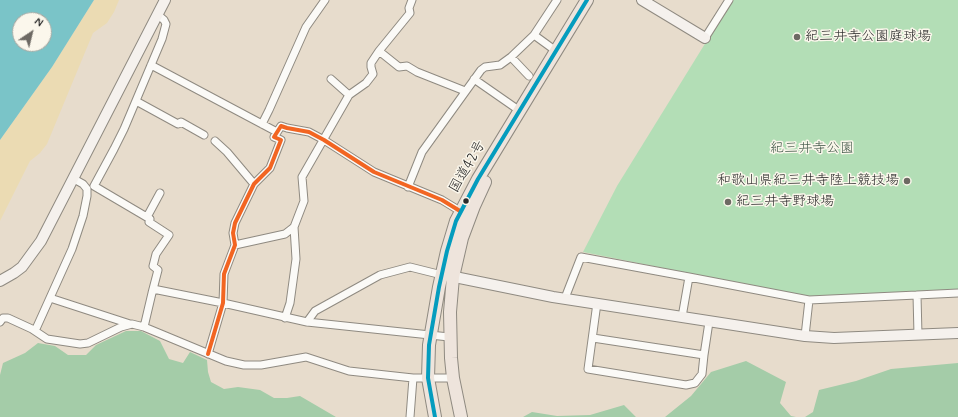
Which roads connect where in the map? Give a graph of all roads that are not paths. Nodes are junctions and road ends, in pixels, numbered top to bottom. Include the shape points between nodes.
1 (165, 0) edge
2 (325, 0) edge
3 (412, 0) edge
4 (557, 0) edge
5 (587, 0) edge
6 (595, 0) edge
7 (642, 0) edge
8 (729, 0) edge
9 (158, 15) junction
10 (534, 35) junction
11 (705, 38) joint
12 (380, 51) junction
13 (556, 51) junction
14 (511, 57) junction
15 (151, 65) junction
16 (529, 76) dead end
17 (331, 79) dead end
18 (474, 79) junction
19 (465, 91) junction
20 (349, 94) junction
21 (136, 101) junction
22 (520, 111) junction
23 (262, 124) junction
24 (277, 132) junction
25 (204, 135) dead end
26 (324, 140) junction
27 (215, 141) dead end
28 (74, 179) junction
29 (254, 184) junction
30 (90, 187) junction
31 (408, 187) junction
32 (160, 194) dead end
33 (460, 211) junction
34 (147, 217) junction
35 (294, 227) junction
36 (235, 245) junction
37 (448, 276) junction
38 (689, 277) junction
39 (0, 281) edge
40 (153, 289) junction
41 (958, 293) edge
42 (917, 295) junction
43 (50, 298) junction
44 (565, 298) junction
45 (809, 300) junction
46 (223, 303) junction
47 (597, 304) junction
48 (682, 317) junction
49 (285, 318) junction
50 (0, 322) edge
51 (307, 322) junction
52 (709, 322) junction
53 (132, 324) junction
54 (144, 327) junction
55 (35, 331) junction
56 (958, 333) edge
57 (431, 335) junction
58 (918, 335) junction
59 (805, 336) junction
60 (449, 337) junction
61 (593, 338) junction
62 (208, 354) junction
63 (704, 356) junction
64 (414, 378) junction
65 (428, 378) junction
66 (453, 378) junction
67 (410, 417) edge
68 (435, 417) edge
69 (461, 417) edge

1 - 9 street
2 - 23 street via 306,27
3 - 12 street via 410,13
4 - 10 street
5 - 13 highway, 国道42号
6 - 37 highway, 国道42号 via 485,182
7 - 11 street
8 - 11 street
9 - 15 street via 166,24
9 - 28 street
10 - 13 street
10 - 14 street
12 - 19 street via 399,67 407,66
12 - 20 street via 371,63 373,74 366,83
13 - 22 highway, 国道42号
14 - 16 street
14 - 18 street via 500,65 481,70
15 - 21 street
15 - 23 street
17 - 20 street
18 - 19 street
18 - 22 street
19 - 31 street via 422,152
20 - 26 street
21 - 25 street
21 - 30 street via 114,149
22 - 33 highway, 国道42号
23 - 24 street
24 - 26 street via 281,126 309,132
24 - 29 street via 274,137 281,140 270,168
26 - 31 street via 374,172
26 - 35 street via 302,177 304,201
27 - 29 street
28 - 30 street
28 - 39 street via 42,241 22,267
29 - 36 street via 235,224
30 - 34 street
30 - 43 street via 78,233
31 - 33 street via 442,200
32 - 34 street
33 - 37 highway, 国道42号 via 452,231
34 - 40 street via 150,219 149,222 169,235 156,254 153,266 158,270
35 - 36 street via 285,234
35 - 49 street via 296,259 290,303
36 - 46 street via 224,274
37 - 44 street
37 - 51 street via 410,267 380,275 315,311
37 - 57 highway, 国道42号 via 435,309
37 - 60 highway, 国道42号
38 - 44 street via 582,256
38 - 45 street
38 - 48 street
40 - 46 street
40 - 54 street
41 - 42 street
42 - 45 street
42 - 58 street
43 - 53 street
43 - 55 street
44 - 47 street
45 - 59 street
46 - 49 street
46 - 62 street
47 - 48 street
47 - 61 street
48 - 52 street
49 - 51 street
50 - 55 street via 3,318 8,318
51 - 57 street
52 - 59 street
52 - 63 street
53 - 54 street
53 - 55 street via 80,344 47,339
54 - 62 street
56 - 58 street
57 - 60 street
57 - 65 highway, 国道42号
58 - 59 street via 834,338
60 - 66 highway, 国道42号
61 - 63 street
61 - 63 street via 588,369 686,385 695,383 702,374
62 - 64 street via 244,365 261,365 306,357 349,371
64 - 65 street
64 - 67 street
65 - 66 street
65 - 68 highway, 国道42号
66 - 69 highway, 国道42号

